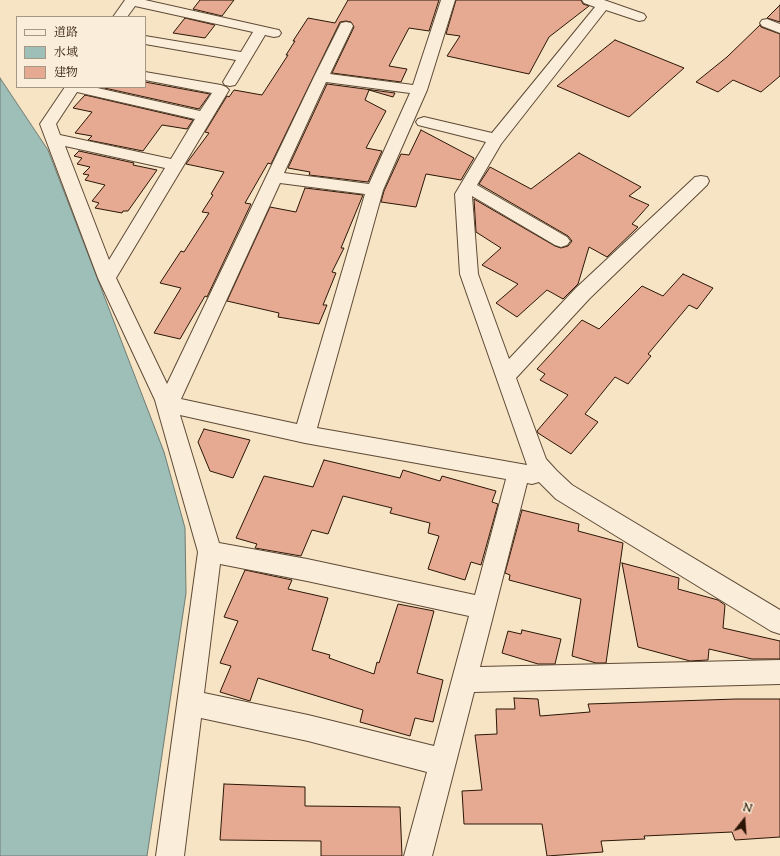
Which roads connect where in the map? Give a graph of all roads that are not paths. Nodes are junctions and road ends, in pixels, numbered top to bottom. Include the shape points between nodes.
1 (132, 0) edge
2 (448, 0) edge
3 (597, 2) edge
4 (121, 16) edge
5 (639, 17) dead end
6 (767, 23) dead end
7 (346, 26) dead end
8 (780, 29) edge
9 (146, 40) edge
10 (245, 57) junction
11 (146, 76) edge
12 (321, 77) junction
13 (230, 82) dead end
14 (72, 88) edge
15 (77, 88) edge
16 (419, 90) junction
17 (205, 117) junction
18 (424, 122) dead end
19 (54, 139) junction
20 (495, 139) junction
21 (176, 165) junction
22 (274, 177) junction
23 (701, 181) dead end
24 (468, 187) junction
25 (375, 190) junction
26 (561, 241) dead end
27 (107, 278) junction
28 (506, 376) junction
29 (166, 402) junction
30 (305, 434) junction
31 (519, 473) junction
32 (549, 478) junction
33 (210, 552) junction
34 (483, 608) junction
35 (780, 623) edge
36 (780, 672) edge
37 (464, 680) junction
38 (190, 703) junction
39 (442, 762) junction
40 (170, 856) edge
41 (418, 856) edge

1 - 4 street
1 - 10 street via 268,32
2 - 16 street
3 - 5 street
3 - 20 street
6 - 8 street
7 - 12 street
9 - 10 street
10 - 13 street
11 - 17 street via 221,90
12 - 16 street
12 - 22 street
14 - 19 street via 48,124
15 - 17 street
16 - 25 street
17 - 21 street
18 - 20 street
19 - 21 street
19 - 27 street
20 - 24 street
21 - 27 street
22 - 25 street
22 - 29 street
23 - 28 street via 583,293
24 - 26 street
24 - 28 street via 463,194 469,274
25 - 30 street
27 - 29 street
28 - 32 street via 537,464
29 - 30 street
29 - 33 street
30 - 31 street
31 - 32 street
31 - 34 street
32 - 35 street via 564,492
33 - 34 street
33 - 38 street
34 - 37 street
36 - 37 street
37 - 39 street
38 - 39 street via 308,728
38 - 40 street
39 - 41 street

